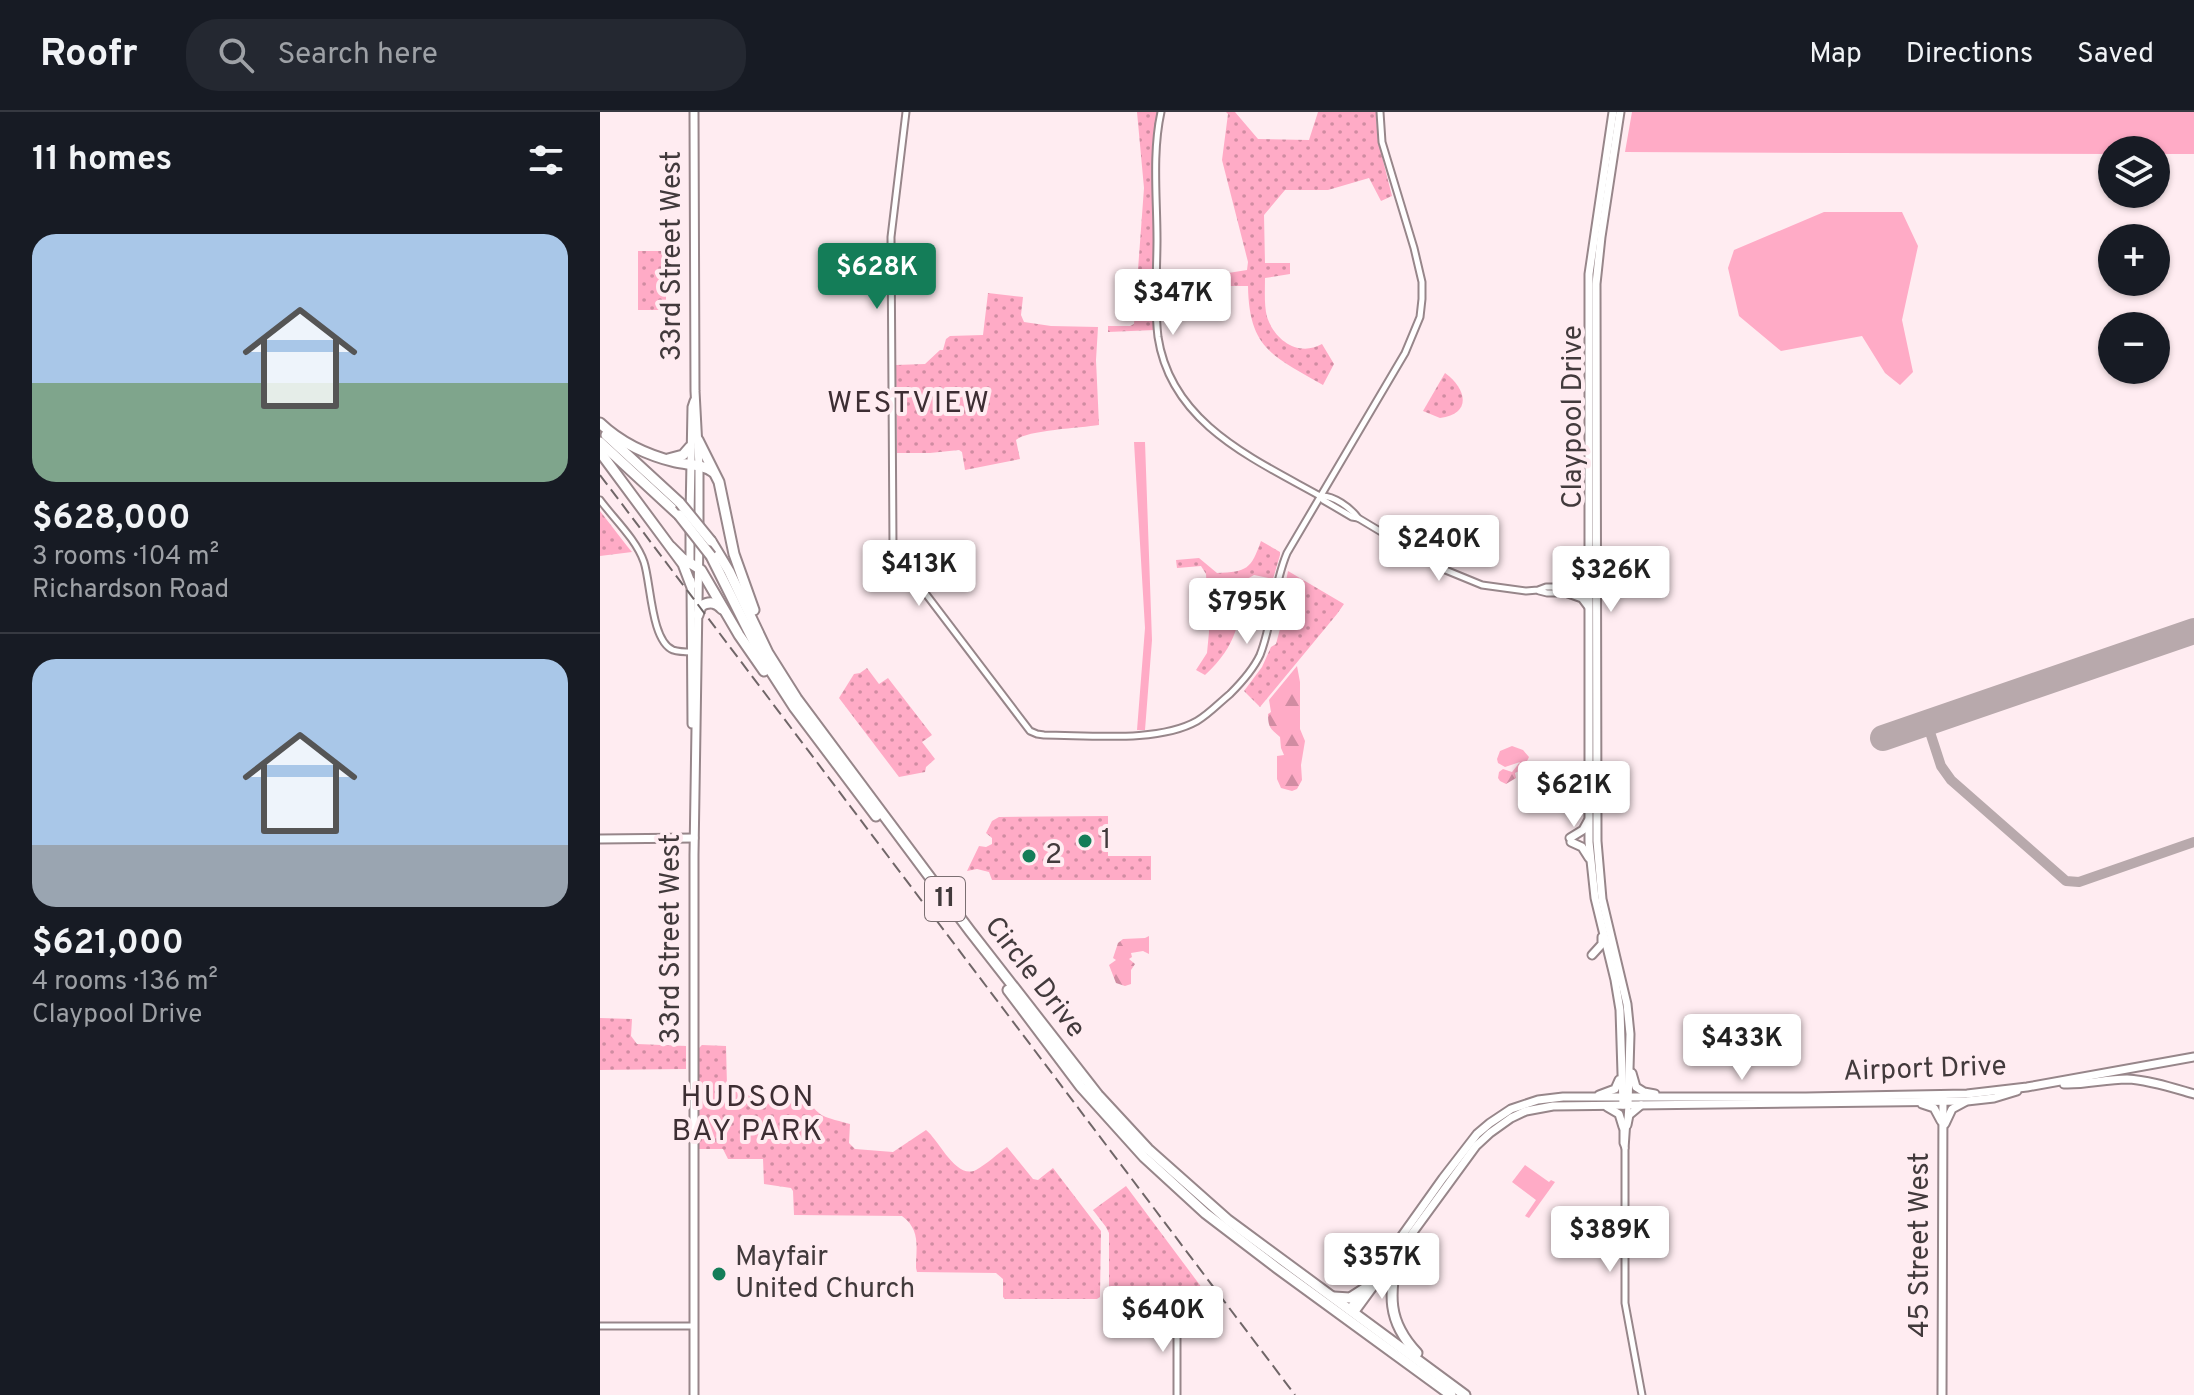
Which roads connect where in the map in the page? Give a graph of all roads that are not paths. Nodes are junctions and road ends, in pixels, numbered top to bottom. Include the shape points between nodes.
1 (694, 112) edge
2 (906, 112) edge
3 (1161, 112) edge
4 (1380, 112) edge
5 (1613, 112) edge
6 (1620, 112) edge
7 (600, 423) edge
8 (600, 429) edge
9 (600, 442) edge
10 (694, 443) junction
11 (600, 452) edge
12 (661, 458) junction
13 (695, 466) junction
14 (1320, 496) junction
15 (600, 500) edge
16 (725, 509) junction
17 (671, 547) junction
18 (1589, 559) junction
19 (694, 565) junction
20 (691, 585) junction
21 (1568, 590) junction
22 (1592, 590) junction
23 (1589, 610) junction
24 (698, 615) junction
25 (739, 635) junction
26 (694, 652) junction
27 (789, 688) junction
28 (794, 707) junction
29 (1589, 819) junction
30 (694, 838) junction
31 (600, 839) edge
32 (1590, 860) junction
33 (1602, 930) junction
34 (1612, 967) junction
35 (2194, 1057) edge
36 (1626, 1058) junction
37 (2050, 1084) junction
38 (2027, 1087) junction
39 (2194, 1094) edge
40 (1943, 1097) junction
41 (1677, 1098) junction
42 (1594, 1101) junction
43 (1625, 1101) junction
44 (1912, 1101) junction
45 (1967, 1101) junction
46 (1642, 1105) junction
47 (1625, 1126) junction
48 (1943, 1128) junction
49 (1397, 1254) junction
50 (1381, 1271) junction
51 (1393, 1280) junction
52 (1364, 1289) junction
53 (1322, 1296) junction
54 (1351, 1312) junction
55 (1177, 1314) dead end
56 (600, 1326) edge
57 (694, 1326) junction
58 (1382, 1343) junction
59 (1449, 1382) junction
60 (694, 1395) edge
61 (1177, 1395) edge
62 (1451, 1395) edge
63 (1465, 1395) edge
64 (1642, 1395) edge
65 (1942, 1395) edge

1 - 10 main road, 33rd Street West
2 - 14 street via 891,237 893,546 1030,731 1155,735 1208,714 1256,662 1283,563
3 - 14 street via 1157,321 1171,378 1213,432
4 - 14 street via 1382,142 1421,274 1421,308 1405,353
5 - 18 main road, Claypool Drive via 1589,274
6 - 22 main road, Claypool Drive via 1596,284
7 - 12 highway via 630,446
8 - 27 highway, Circle Drive / 11, bridge via 680,503 711,541
9 - 28 highway, Circle Drive / 11, bridge via 701,540 761,656
10 - 12 highway via 677,458
10 - 13 main road, 33rd Street West
10 - 16 highway via 717,476
11 - 17 highway
12 - 13 highway
13 - 16 highway via 713,473
13 - 19 main road, 33rd Street West
14 - 21 street via 1466,579 1506,589
15 - 26 street via 644,561 665,645
16 - 27 highway via 740,574
17 - 19 highway
17 - 20 highway
18 - 21 main road via 1581,582
18 - 22 main road, Claypool Drive
19 - 20 main road, 33rd Street West
19 - 24 main road, 33rd Street West
19 - 25 highway
20 - 26 main road, 33rd Street West
21 - 22 street
21 - 23 main road
22 - 23 main road, Claypool Drive
22 - 36 main road, Claypool Drive via 1598,863 1627,1004
23 - 29 main road, Claypool Drive
24 - 25 highway via 701,606 715,603
24 - 26 main road, 33rd Street West
25 - 28 highway
26 - 30 main road, 33rd Street West
27 - 53 highway, Circle Drive / 11 via 1115,1114 1205,1201
28 - 53 highway, Circle Drive / 11 via 1081,1087 1144,1157 1205,1213
29 - 32 main road, Claypool Drive
29 - 32 main road via 1571,840
30 - 31 main road
30 - 57 main road, 33rd Street West
32 - 33 main road, Claypool Drive
33 - 34 main road, Claypool Drive
33 - 34 main road via 1602,944 1592,955 1604,957
34 - 36 main road, Claypool Drive
35 - 37 main road, Airport Drive
36 - 41 main road via 1636,1087
36 - 42 main road via 1615,1089
36 - 43 main road, Claypool Drive
37 - 38 main road, Airport Drive
37 - 39 main road, Airport Drive via 2129,1079
38 - 40 main road, Airport Drive
38 - 45 main road, Airport Drive
40 - 41 main road, Airport Drive
40 - 44 main road, Airport Drive
40 - 45 main road, Airport Drive
40 - 48 main road, 45 Street West
41 - 43 main road, Airport Drive
42 - 43 main road, Airport Drive
42 - 47 main road via 1615,1111
42 - 49 main road, Airport Drive via 1535,1109 1497,1127 1476,1146
42 - 50 main road, Airport Drive via 1538,1100 1490,1123 1458,1158
43 - 46 main road, Airport Drive
43 - 47 street
44 - 46 main road, Airport Drive
44 - 48 main road via 1934,1108
45 - 48 main road via 1952,1109
46 - 47 main road
47 - 64 street via 1625,1303
48 - 65 main road, 45 Street West
49 - 50 main road, Airport Drive
49 - 51 highway
50 - 51 highway via 1390,1272
50 - 52 main road, Airport Drive
50 - 54 main road, Airport Drive
51 - 59 highway via 1392,1308 1401,1334
52 - 53 highway via 1345,1299
52 - 54 main road, Airport Drive
53 - 54 highway
53 - 58 highway, Circle Drive / 11
54 - 58 highway
54 - 59 highway
55 - 61 street
56 - 57 street
57 - 60 main road, 33rd Street West
58 - 62 highway, Circle Drive / 11
59 - 63 highway

